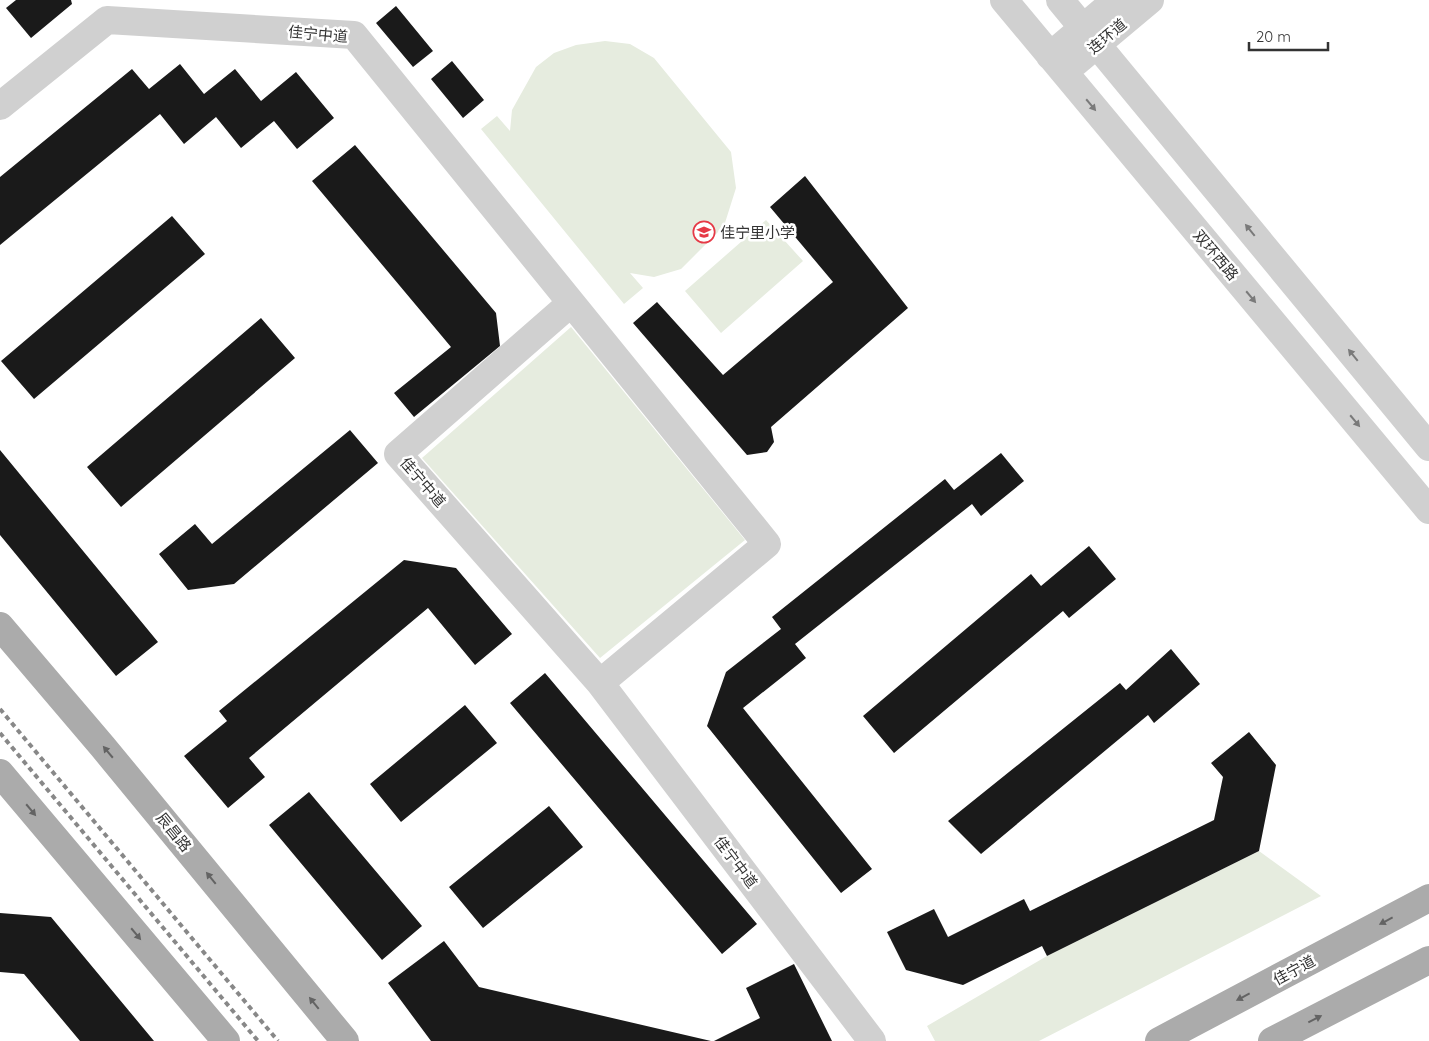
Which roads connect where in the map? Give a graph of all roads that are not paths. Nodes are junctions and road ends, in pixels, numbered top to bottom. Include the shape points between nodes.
1 (1004, 0) edge
2 (1060, 0) edge
3 (1116, 0) edge
4 (1150, 0) edge
5 (1090, 36) junction
6 (1057, 64) junction
7 (0, 106) edge
8 (571, 303) junction
9 (1429, 447) edge
10 (1429, 510) edge
11 (0, 626) edge
12 (600, 683) junction
13 (0, 773) edge
14 (1429, 898) edge
15 (1429, 960) edge
16 (226, 1041) edge
17 (345, 1041) edge
18 (872, 1041) edge
19 (1159, 1041) edge
20 (1272, 1041) edge

1 - 6 street, 双环西路
2 - 5 street
3 - 5 street, 连环道
4 - 5 street, 连环道
5 - 6 street, 连环道
9 -> 5 street
6 -> 10 street, 双环西路
7 - 8 street, 佳宁中道 via 107,20 354,35
8 - 12 street, 佳宁中道 via 767,544
8 - 12 street, 佳宁中道 via 398,454
17 -> 11 main road, 辰昌路 via 104,747
12 - 18 street, 佳宁中道
13 -> 16 main road
14 -> 19 main road, 佳宁道
20 -> 15 main road

